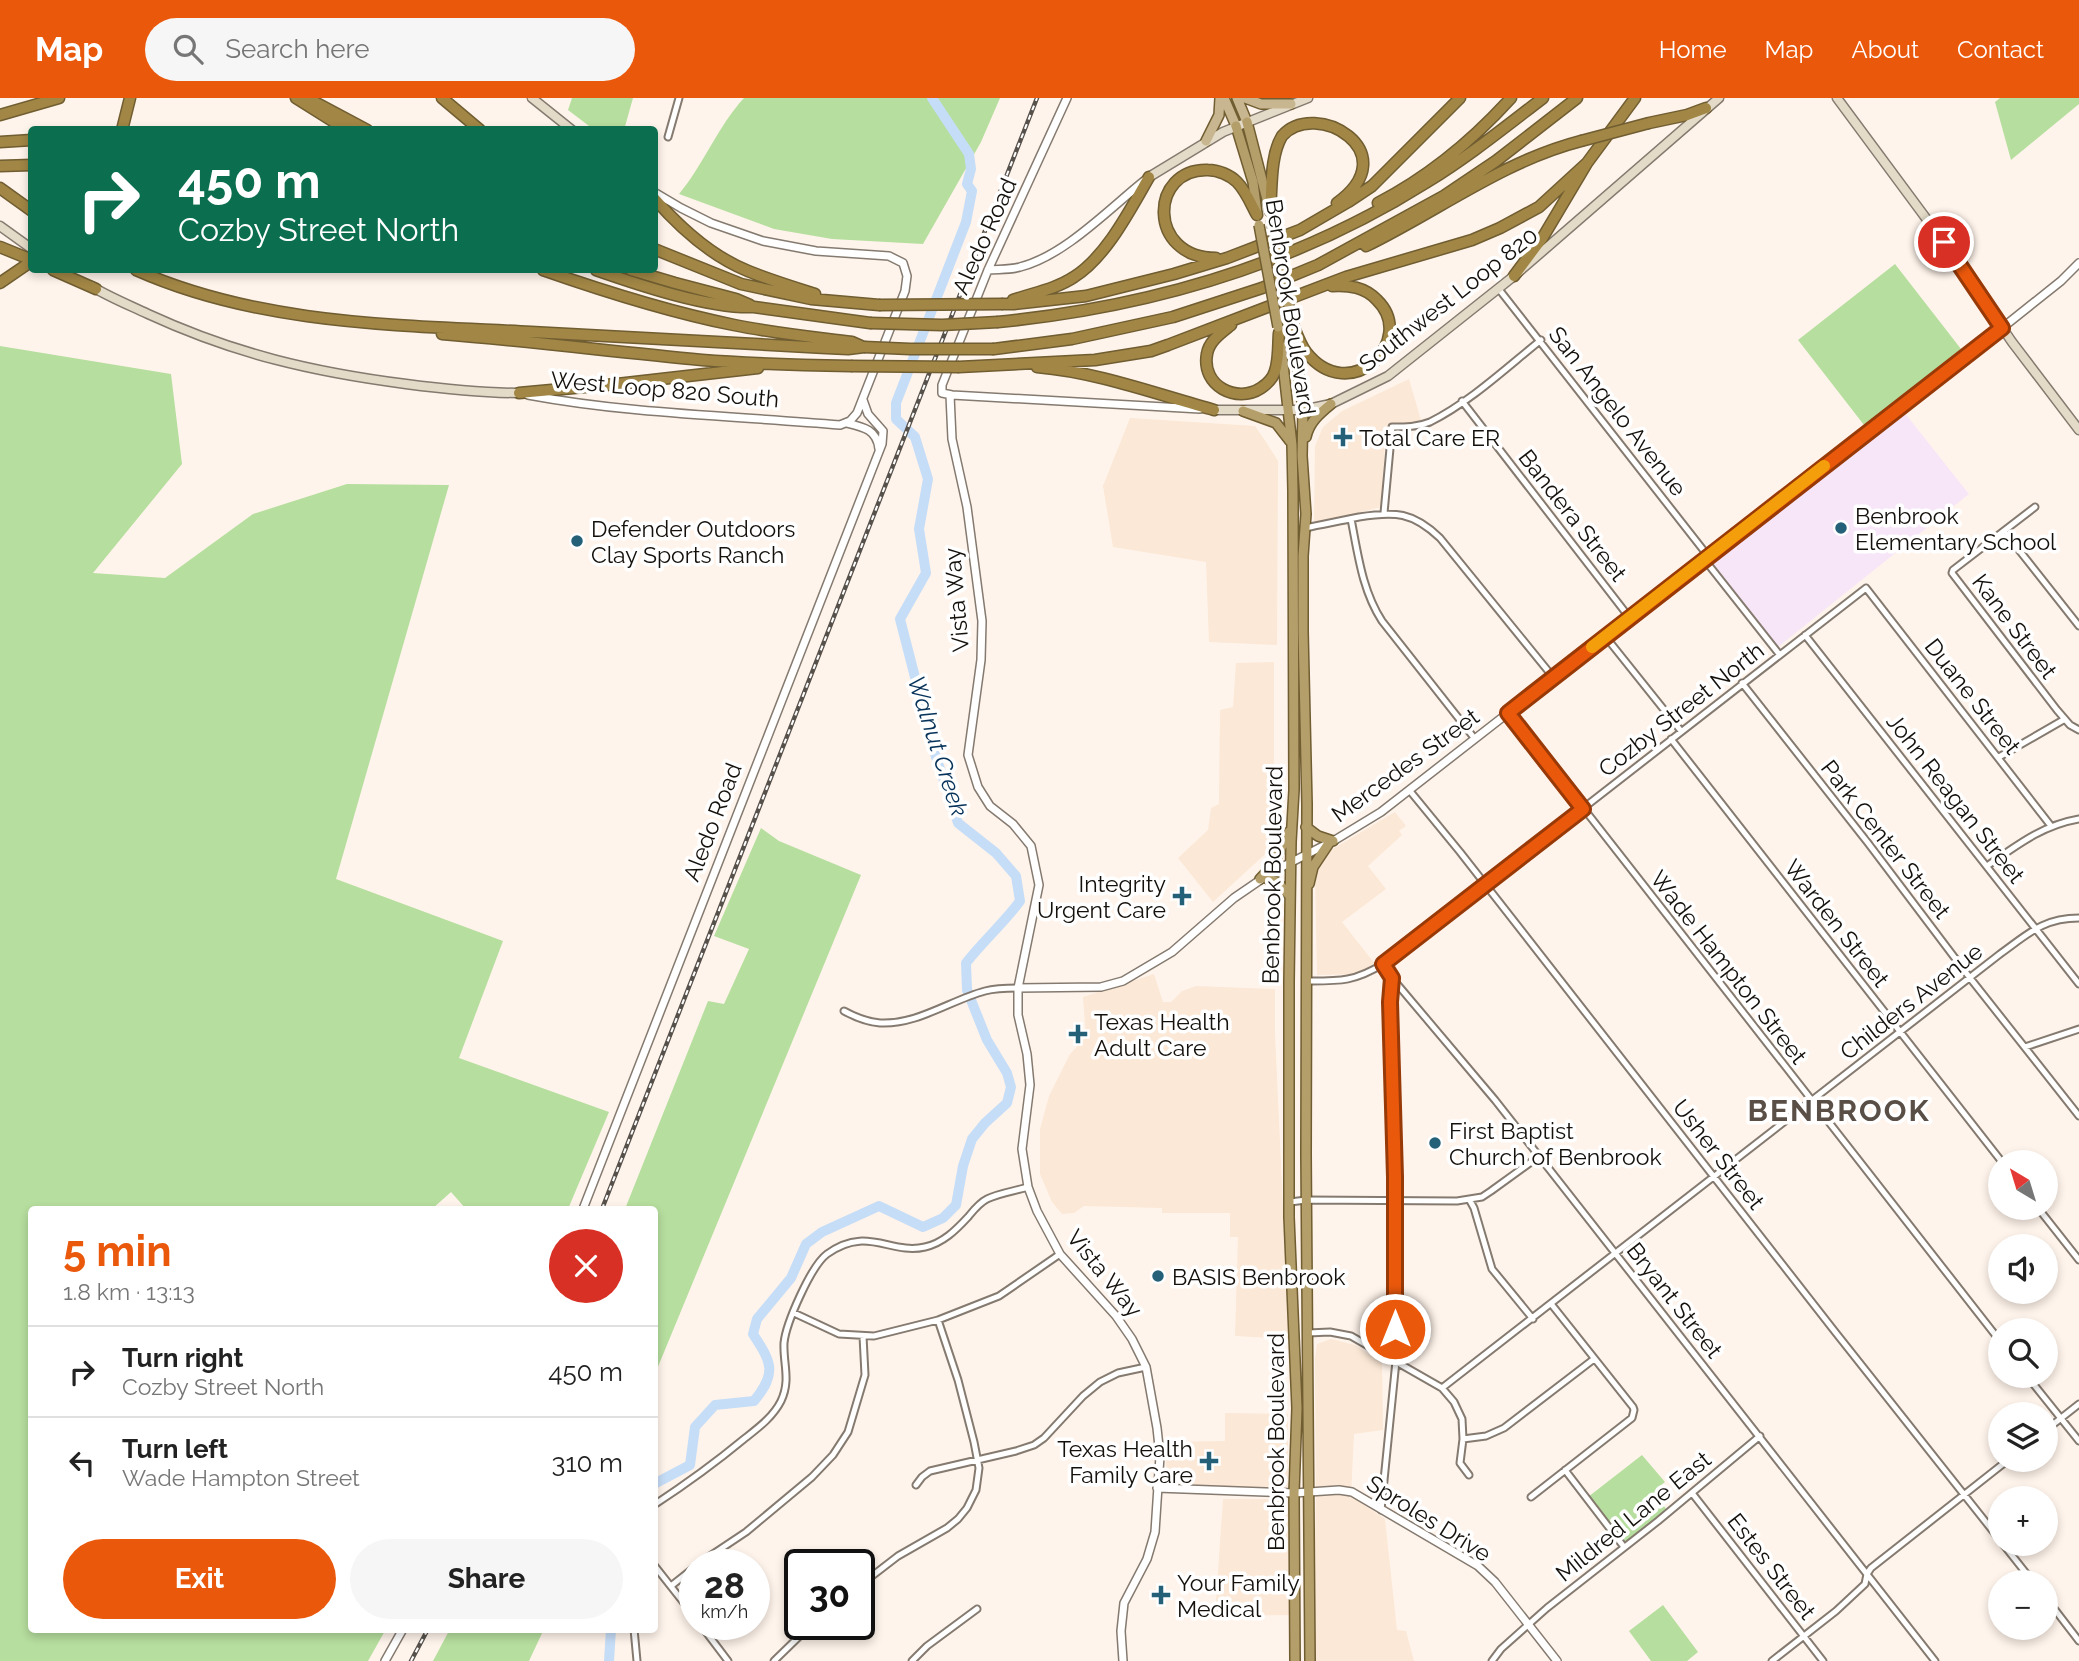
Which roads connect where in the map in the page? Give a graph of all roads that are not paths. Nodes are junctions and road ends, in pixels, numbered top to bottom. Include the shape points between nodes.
1 (59, 98) edge
2 (130, 98) edge
3 (296, 98) edge
4 (307, 98) edge
5 (442, 98) edge
6 (531, 98) edge
7 (680, 98) edge
8 (1067, 98) edge
9 (1222, 98) edge
10 (1237, 98) edge
11 (1245, 98) edge
12 (1308, 98) edge
13 (1460, 98) edge
14 (1511, 98) edge
15 (1543, 98) edge
16 (1577, 98) edge
17 (1635, 98) edge
18 (1719, 98) edge
19 (1837, 98) edge
20 (1291, 104) junction
21 (1706, 108) junction
22 (0, 115) edge
23 (1247, 122) junction
24 (123, 126) edge
25 (341, 126) edge
26 (360, 126) edge
27 (475, 126) edge
28 (567, 126) edge
29 (1236, 127) junction
30 (668, 137) dead end
31 (28, 140) edge
32 (1206, 141) junction
33 (0, 142) edge
34 (1587, 163) junction
35 (28, 164) edge
36 (0, 166) edge
37 (1149, 177) junction
38 (0, 188) edge
39 (658, 194) edge
40 (658, 202) edge
41 (28, 208) edge
42 (1271, 215) junction
43 (1258, 220) junction
44 (1309, 225) junction
45 (0, 226) edge
46 (1340, 230) junction
47 (28, 246) edge
48 (0, 247) edge
49 (658, 251) edge
50 (28, 258) edge
51 (1227, 258) junction
52 (28, 263) edge
53 (2079, 263) edge
54 (1318, 265) junction
55 (988, 270) junction
56 (59, 273) edge
57 (69, 273) edge
58 (144, 273) edge
59 (552, 273) edge
60 (606, 273) edge
61 (641, 273) edge
62 (1514, 276) junction
63 (2, 282) edge
64 (1325, 286) junction
65 (1499, 288) junction
66 (96, 289) junction
67 (829, 299) junction
68 (1003, 304) junction
69 (754, 307) junction
70 (1238, 319) junction
71 (1292, 322) junction
72 (366, 324) junction
73 (2002, 328) junction
74 (1278, 330) junction
75 (1541, 340) junction
76 (864, 346) junction
77 (790, 365) junction
78 (1008, 365) junction
79 (519, 393) junction
80 (946, 394) junction
81 (863, 400) junction
82 (1462, 401) junction
83 (1331, 404) junction
84 (1214, 410) junction
85 (1303, 410) junction
86 (1243, 411) junction
87 (1289, 411) junction
88 (847, 423) junction
89 (2079, 430) edge
90 (1292, 445) junction
91 (879, 450) junction
92 (1302, 456) junction
93 (2035, 507) dead end
94 (1384, 513) junction
95 (1351, 519) junction
96 (1305, 528) junction
97 (2004, 531) junction
98 (1706, 557) junction
99 (1866, 588) joint
100 (1629, 617) junction
101 (2079, 626) edge
102 (1805, 635) junction
103 (1605, 636) junction
104 (1299, 638) junction
105 (1779, 654) junction
106 (1553, 677) junction
107 (1742, 683) junction
108 (1508, 713) junction
109 (2065, 719) junction
110 (2079, 730) edge
111 (1681, 732) junction
112 (1475, 739) junction
113 (1671, 739) junction
114 (1999, 757) junction
115 (1410, 791) junction
116 (1583, 809) junction
117 (2079, 819) edge
118 (2051, 825) junction
119 (1292, 827) junction
120 (1306, 827) junction
121 (1331, 842) junction
122 (1305, 855) junction
123 (1290, 862) junction
124 (1987, 866) junction
125 (1262, 878) junction
126 (1485, 885) junction
127 (1290, 896) junction
128 (1305, 896) junction
129 (2079, 918) edge
130 (2036, 928) junction
131 (1383, 964) junction
132 (1392, 978) junction
133 (1970, 978) junction
134 (1306, 981) junction
135 (2079, 984) edge
136 (1018, 988) junction
137 (844, 1011) dead end
138 (2079, 1029) edge
139 (1900, 1032) junction
140 (2025, 1046) junction
141 (1812, 1100) junction
142 (2079, 1116) edge
143 (1993, 1150) edge
144 (1538, 1157) junction
145 (1715, 1176) junction
146 (1028, 1187) junction
147 (1469, 1199) junction
148 (1306, 1200) junction
149 (1290, 1202) junction
150 (1395, 1202) junction
151 (584, 1206) edge
152 (2047, 1220) edge
153 (1060, 1254) junction
154 (1616, 1254) junction
155 (2079, 1260) edge
156 (1552, 1305) junction
157 (794, 1313) junction
158 (1533, 1319) junction
159 (938, 1320) junction
160 (1988, 1326) edge
161 (1308, 1333) junction
162 (863, 1336) junction
163 (1594, 1359) junction
164 (1396, 1361) junction
165 (1146, 1367) junction
166 (1442, 1388) junction
167 (2037, 1388) edge
168 (2079, 1404) edge
169 (2061, 1418) junction
170 (2058, 1420) edge
171 (1760, 1436) junction
172 (1463, 1439) junction
173 (2079, 1441) edge
174 (977, 1460) junction
175 (1565, 1470) junction
176 (1992, 1472) edge
177 (1469, 1475) dead end
178 (916, 1485) dead end
179 (1157, 1488) junction
180 (1308, 1492) junction
181 (1294, 1493) junction
182 (1692, 1493) junction
183 (1964, 1494) junction
184 (1531, 1497) dead end
185 (658, 1502) edge
186 (1381, 1510) junction
187 (1988, 1524) edge
188 (1624, 1547) junction
189 (718, 1549) edge
190 (2013, 1556) edge
191 (658, 1570) edge
192 (2024, 1570) edge
193 (875, 1574) edge
194 (1867, 1574) junction
195 (679, 1580) edge
196 (671, 1586) junction
197 (679, 1596) edge
198 (977, 1609) dead end
199 (2058, 1614) edge
200 (1530, 1625) junction
201 (401, 1633) edge
202 (634, 1633) edge
203 (1804, 1636) junction
204 (712, 1640) edge
205 (796, 1640) edge
206 (2079, 1641) edge
207 (385, 1661) edge
208 (637, 1661) edge
209 (728, 1661) edge
210 (774, 1661) edge
211 (912, 1661) edge
212 (1123, 1661) edge
213 (1295, 1661) edge
214 (1310, 1661) edge
215 (1492, 1661) edge
216 (1557, 1661) edge
217 (1772, 1661) edge
218 (1824, 1661) edge
219 (1935, 1661) edge

1 - 22 highway
2 - 24 highway
3 - 25 highway
4 - 26 highway
5 - 27 highway
6 - 28 main road
7 - 30 street
8 - 55 street, Aledo Road
9 - 29 main road, Benbrook Boulevard
9 - 32 main road
10 - 23 main road, Benbrook Boulevard
11 - 20 main road via 1261,104
12 - 20 main road
13 - 44 highway via 1372,186
14 - 46 highway via 1438,164 1351,217
15 - 46 highway via 1427,183
16 - 54 highway via 1444,196
17 - 34 highway
18 - 21 main road, Southwest Loop 820
19 - 73 main road
20 - 23 main road
21 - 54 highway, bridge via 1559,146 1518,163 1406,227 1328,265
21 - 62 main road, Southwest Loop 820
23 - 29 main road
23 - 42 highway, Benbrook Boulevard
29 - 32 main road
29 - 43 highway, Benbrook Boulevard
31 - 33 highway
32 - 37 main road
34 - 62 highway
34 - 64 highway via 1539,207 1500,228
35 - 36 highway
37 - 55 street via 1041,260 1018,268
37 - 68 highway via 1090,266 1061,284
38 - 41 highway
39 - 81 street via 711,223 763,241 816,251 890,256 903,263 905,291
40 - 67 highway via 683,229 720,256 747,271
42 - 44 highway via 1275,160 1283,135 1299,120 1332,120 1353,132 1362,151 1362,169 1347,195
42 - 71 highway, Benbrook Boulevard, bridge
43 - 51 highway via 1237,182 1217,171 1195,171 1174,184 1163,216 1172,239 1197,256
43 - 74 highway, Benbrook Boulevard, bridge
44 - 51 highway
45 - 47 main road
46 - 69 highway, bridge via 1191,288 1095,310 942,325 870,323
48 - 50 highway
49 - 67 highway via 741,284
51 - 68 highway via 1086,296
52 - 63 highway
53 - 73 street, Mercedes Street
54 - 76 highway, bridge via 1173,317 1082,338 994,349
55 - 80 street, Aledo Road via 942,385
56 - 66 highway
57 - 66 main road, West Loop 820 South
58 - 72 highway via 255,308
59 - 76 highway via 694,316
60 - 69 highway via 686,297 736,308
61 - 69 highway
62 - 65 main road, Southwest Loop 820
64 - 70 highway
64 - 71 highway via 1360,288 1382,304 1390,327 1382,353 1373,363 1359,372 1329,371 1304,350
65 - 75 street, San Angelo Avenue
65 - 83 main road, Southwest Loop 820 via 1388,376
66 - 79 main road, West Loop 820 South via 210,340 280,362 361,378
67 - 68 highway, bridge via 879,305
70 - 74 highway via 1215,338 1206,355 1211,377 1227,393 1253,393 1266,385 1275,373
70 - 78 highway via 1151,351 1096,360
71 - 85 highway, Benbrook Boulevard
72 - 76 highway via 848,349
72 - 77 highway via 380,329
73 - 89 main road
73 - 98 street, Mercedes Street
74 - 87 highway, Benbrook Boulevard
75 - 82 street
75 - 98 street, San Angelo Avenue
77 - 78 highway, bridge
77 - 79 highway
78 - 84 highway via 1062,369
79 - 88 street, West Loop 820 South via 654,410
80 - 84 street, Southwest Loop 820
80 - 136 street, Vista Way via 982,621 968,755 990,806 1031,846 1039,885
81 - 88 street
81 - 91 street via 883,431
82 - 94 street via 1429,422 1392,427
82 - 100 street, Bandera Street
83 - 85 main road, Southwest Loop 820
83 - 92 highway via 1307,431
84 - 86 main road, Southwest Loop 820
85 - 87 main road, Southwest Loop 820
85 - 92 highway, Benbrook Boulevard
86 - 87 main road, Southwest Loop 820
86 - 90 highway via 1276,424
87 - 90 highway, Benbrook Boulevard
88 - 91 street via 872,432
90 - 104 highway, Benbrook Boulevard
91 - 151 street, Aledo Road
92 - 96 highway, Benbrook Boulevard
93 - 97 street
94 - 95 street
94 - 106 street via 1415,519 1440,538
95 - 96 street
95 - 112 street via 1373,608
96 - 104 highway, Benbrook Boulevard
97 - 101 street
97 - 109 street, Kane Street via 1952,573
98 - 100 street, Mercedes Street
98 - 105 street
99 - 102 street, Cozby Street North
99 - 114 street, Duane Street
100 - 103 street, Mercedes Street
102 - 105 street, Cozby Street North
102 - 124 street, John Reagan Street
103 - 106 street, Mercedes Street
103 - 111 street
104 - 119 highway, Benbrook Boulevard
104 - 120 highway, Benbrook Boulevard
105 - 107 street, Cozby Street North
106 - 108 street, Mercedes Street
107 - 111 street, Cozby Street North
107 - 133 street, Park Center Street
108 - 112 street, Mercedes Street
108 - 116 street, Wade Hampton Street
109 - 110 street, Kane Street
109 - 114 street
111 - 113 street, Cozby Street North
112 - 115 street, Mercedes Street
113 - 116 street, Cozby Street North
113 - 139 street, Warden Street
114 - 118 street, Duane Street
115 - 121 street, Mercedes Street
115 - 126 street, Usher Street
116 - 126 street, Cozby Street North
116 - 141 street, Wade Hampton Street
117 - 118 street
118 - 124 street
119 - 123 highway, Benbrook Boulevard
119 - 125 highway
120 - 121 highway
120 - 122 highway, Benbrook Boulevard
121 - 122 street, Mercedes Street
121 - 128 highway via 1313,867
122 - 123 street, Mercedes Street
122 - 128 highway, Benbrook Boulevard
123 - 125 street, Mercedes Street
123 - 127 highway, Benbrook Boulevard
124 - 130 street, John Reagan Street
125 - 127 highway via 1277,882
125 - 136 street, Mercedes Street via 1172,952 1123,981 1101,987
126 - 131 street, Cozby Street North
126 - 145 street, Usher Street
127 - 149 highway, Benbrook Boulevard
128 - 134 highway, Benbrook Boulevard
129 - 130 street, Childers Avenue
130 - 133 street, Childers Avenue
130 - 135 street, John Reagan Street
131 - 132 street, Bryant Street
131 - 134 street, Cozby Street North via 1353,979
132 - 144 street, Bryant Street
132 - 150 street
133 - 139 street, Childers Avenue
133 - 140 street, Park Center Street
134 - 148 highway, Benbrook Boulevard
136 - 137 street via 993,989 895,1022 880,1023
136 - 146 street, Vista Way via 1030,1085 1022,1149
138 - 140 street
139 - 141 street, Childers Avenue
139 - 143 street, Warden Street
140 - 142 street, Park Center Street
141 - 145 street, Childers Avenue
141 - 160 street, Wade Hampton Street
144 - 147 street via 1491,1192
144 - 154 street, Bryant Street
145 - 154 street, Childers Avenue
145 - 183 street, Usher Street
146 - 153 street, Vista Way
146 - 157 street via 986,1199 953,1233 924,1247 857,1241 826,1254 813,1269
147 - 150 street
147 - 158 street via 1492,1269
148 - 149 street
148 - 150 street
148 - 161 highway, Benbrook Boulevard
149 - 181 highway, Benbrook Boulevard via 1297,1408
150 - 164 street
152 - 155 street
153 - 159 street via 999,1296
153 - 165 street, Vista Way via 1116,1316
154 - 156 street, Childers Avenue
154 - 171 street, Bryant Street
156 - 158 street, Childers Avenue
156 - 163 street
157 - 162 street via 839,1334
157 - 185 street via 784,1345 785,1386 769,1418 705,1472
158 - 166 street, Childers Avenue
159 - 162 street
159 - 174 street
161 - 164 street via 1351,1336
161 - 180 highway, Benbrook Boulevard
162 - 189 street via 865,1375 848,1432 833,1455 746,1532
163 - 172 street via 1504,1428
163 - 175 street via 1634,1413
164 - 166 street
164 - 186 street
165 - 174 street via 1100,1382 1034,1445
165 - 179 street, Vista Way via 1159,1448
166 - 172 street via 1462,1419
167 - 169 street
168 - 169 street
169 - 170 street
169 - 173 street
171 - 182 street, Mildred Lane East
171 - 194 street, Bryant Street
172 - 177 street via 1460,1463
174 - 178 street via 930,1471
174 - 193 street via 976,1490 958,1519
175 - 184 street
175 - 188 street
176 - 183 street
179 - 181 street, Sproles Drive
179 - 212 street, Vista Way via 1151,1546 1124,1603
180 - 181 street, Sproles Drive
180 - 186 street, Sproles Drive via 1347,1490
180 - 214 highway, Benbrook Boulevard
181 - 213 highway, Benbrook Boulevard
182 - 188 street, Mildred Lane East
182 - 203 street, Estes Street
183 - 187 street, Usher Street
183 - 194 street
186 - 200 street, Sproles Drive via 1478,1566
188 - 200 street, Mildred Lane East
190 - 192 street, Usher Street
191 - 196 street
194 - 203 street via 1865,1584
194 - 219 street, Bryant Street
195 - 196 street
196 - 197 street
198 - 211 street
199 - 206 street
200 - 215 street, Mildred Lane East
200 - 216 street, Sproles Drive
201 - 207 street
202 - 208 street
203 - 217 street
203 - 218 street, Estes Street
204 - 209 street
205 - 210 street

